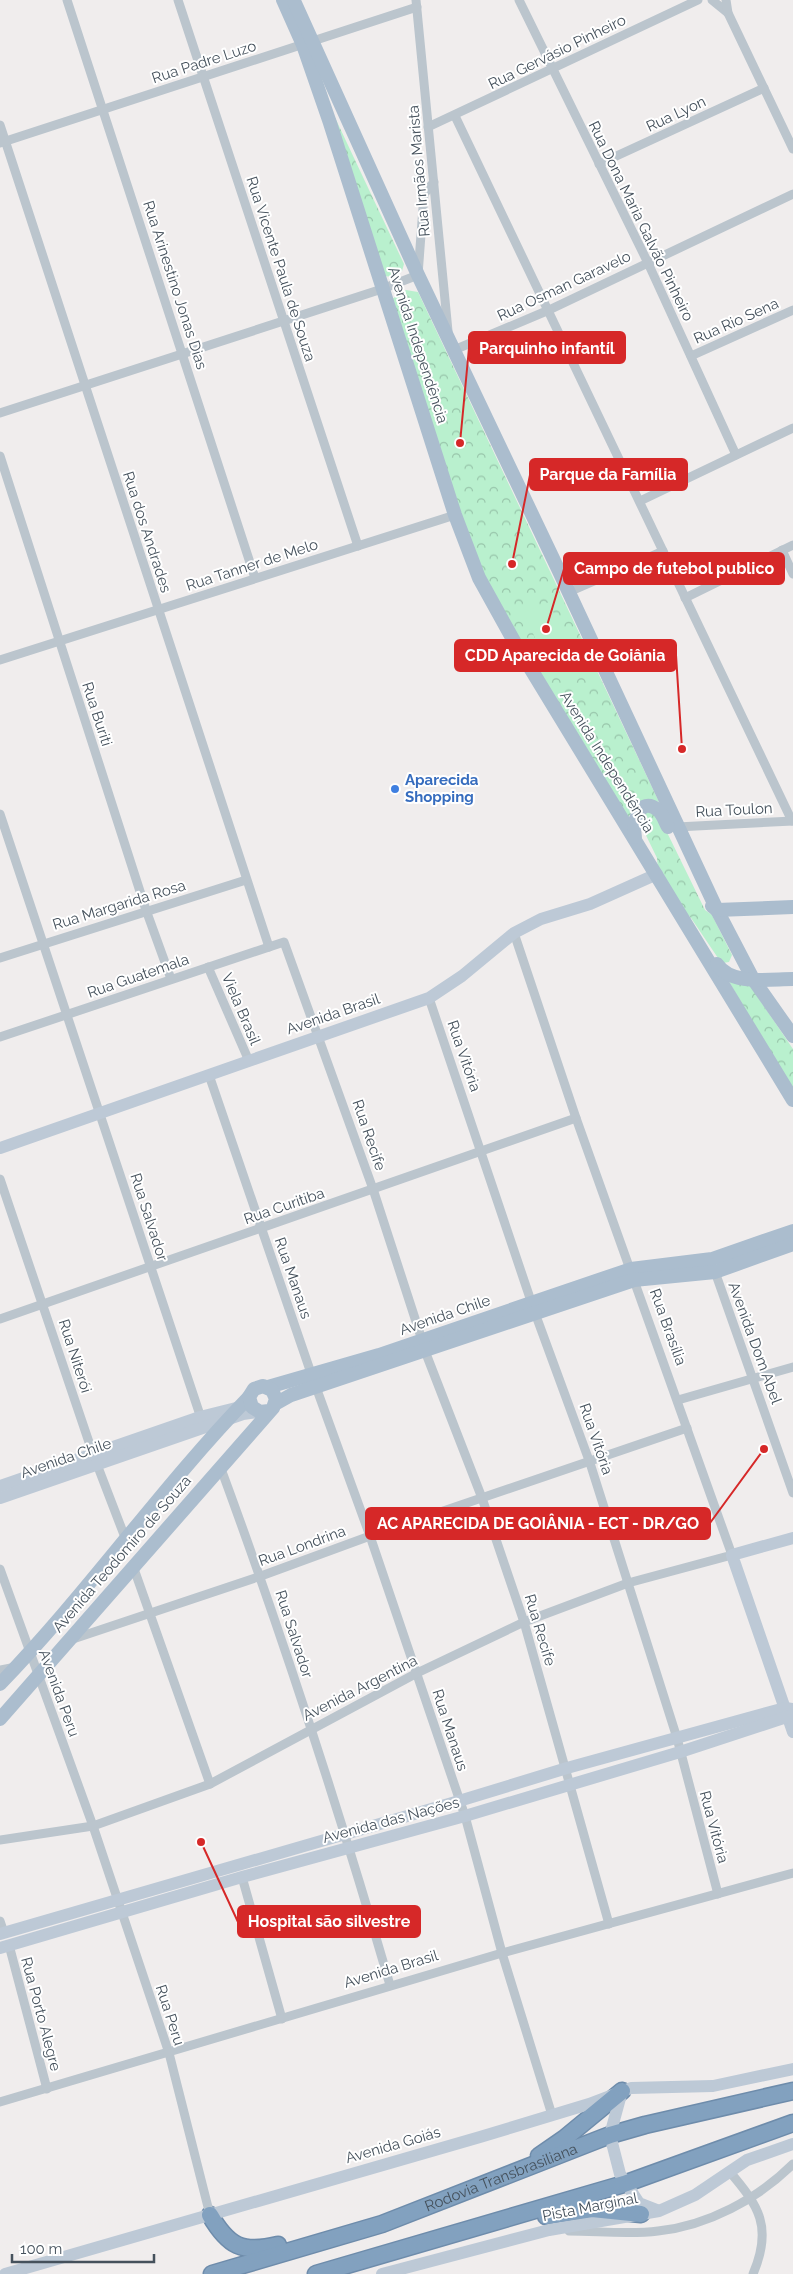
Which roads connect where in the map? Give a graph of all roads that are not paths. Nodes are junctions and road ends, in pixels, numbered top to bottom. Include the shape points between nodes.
1 (67, 0) edge
2 (178, 0) edge
3 (283, 0) edge
4 (293, 0) edge
5 (519, 0) edge
6 (698, 0) edge
7 (712, 0) edge
8 (726, 0) edge
9 (417, 4) edge
10 (728, 13) junction
11 (308, 43) junction
12 (551, 69) junction
13 (204, 77) junction
14 (764, 88) junction
15 (104, 109) junction
16 (455, 116) junction
17 (0, 126) edge
18 (428, 127) junction
19 (1, 143) edge
20 (793, 149) edge
21 (599, 164) junction
22 (434, 182) junction
23 (793, 194) edge
24 (648, 263) junction
25 (418, 276) junction
26 (382, 289) junction
27 (549, 310) junction
28 (793, 310) edge
29 (284, 321) junction
30 (451, 344) junction
31 (183, 354) junction
32 (691, 356) junction
33 (84, 386) junction
34 (0, 413) edge
35 (793, 428) edge
36 (736, 455) junction
37 (0, 456) edge
38 (640, 501) junction
39 (455, 514) junction
40 (793, 545) edge
41 (358, 546) junction
42 (782, 550) junction
43 (663, 551) junction
44 (793, 574) edge
45 (255, 578) junction
46 (569, 592) junction
47 (685, 598) junction
48 (158, 609) junction
49 (59, 641) junction
50 (0, 660) edge
51 (0, 814) edge
52 (792, 821) edge
53 (677, 827) junction
54 (638, 842) junction
55 (656, 874) junction
56 (246, 880) junction
57 (793, 907) edge
58 (676, 908) junction
59 (146, 910) junction
60 (717, 910) junction
61 (514, 933) junction
62 (284, 942) joint
63 (41, 944) junction
64 (269, 946) junction
65 (740, 955) junction
66 (0, 958) edge
67 (716, 963) junction
68 (208, 967) junction
69 (171, 979) junction
70 (754, 979) junction
71 (793, 979) edge
72 (429, 998) junction
73 (68, 1014) junction
74 (319, 1036) junction
75 (793, 1036) edge
76 (0, 1037) edge
77 (249, 1061) junction
78 (209, 1075) junction
79 (793, 1100) edge
80 (101, 1114) junction
81 (576, 1118) junction
82 (2, 1143) edge
83 (482, 1151) junction
84 (0, 1179) edge
85 (373, 1189) junction
86 (262, 1228) junction
87 (793, 1231) edge
88 (793, 1244) edge
89 (713, 1266) junction
90 (151, 1267) junction
91 (632, 1275) junction
92 (44, 1305) junction
93 (534, 1308) junction
94 (0, 1319) edge
95 (423, 1345) junction
96 (793, 1367) edge
97 (754, 1378) junction
98 (314, 1381) junction
99 (268, 1387) junction
100 (678, 1400) junction
101 (245, 1402) junction
102 (267, 1409) junction
103 (227, 1421) junction
104 (202, 1422) junction
105 (687, 1428) junction
106 (95, 1459) junction
107 (590, 1463) junction
108 (220, 1466) junction
109 (0, 1486) edge
110 (793, 1493) edge
111 (0, 1498) edge
112 (482, 1498) junction
113 (370, 1536) junction
114 (793, 1538) edge
115 (126, 1540) junction
116 (732, 1554) junction
117 (133, 1566) junction
118 (0, 1569) edge
119 (261, 1576) junction
120 (628, 1583) junction
121 (149, 1614) junction
122 (524, 1622) junction
123 (68, 1641) junction
124 (29, 1652) junction
125 (16, 1667) junction
126 (0, 1670) edge
127 (417, 1674) junction
128 (38, 1676) junction
129 (0, 1684) edge
130 (790, 1712) edge
131 (0, 1719) edge
132 (311, 1728) junction
133 (793, 1732) edge
134 (677, 1738) junction
135 (680, 1752) junction
136 (567, 1768) junction
137 (210, 1784) junction
138 (571, 1785) junction
139 (459, 1801) junction
140 (465, 1816) junction
141 (93, 1826) junction
142 (346, 1833) junction
143 (0, 1840) edge
144 (350, 1848) junction
145 (793, 1873) edge
146 (242, 1877) junction
147 (718, 1894) junction
148 (117, 1900) junction
149 (122, 1914) junction
150 (608, 1924) junction
151 (1, 1929) edge
152 (4, 1947) edge
153 (502, 1953) junction
154 (390, 1985) junction
155 (282, 2019) junction
156 (169, 2053) junction
157 (793, 2069) edge
158 (47, 2089) junction
159 (622, 2091) junction
160 (793, 2091) edge
161 (0, 2102) edge
162 (552, 2115) junction
163 (793, 2122) edge
164 (610, 2135) junction
165 (793, 2144) edge
166 (793, 2164) edge
167 (729, 2170) junction
168 (510, 2175) junction
169 (624, 2184) junction
170 (752, 2198) junction
171 (660, 2211) junction
172 (641, 2214) junction
173 (210, 2215) junction
174 (382, 2224) junction
175 (490, 2224) junction
176 (549, 2230) junction
177 (5, 2274) edge
178 (212, 2274) edge
179 (316, 2274) edge
180 (384, 2274) edge
181 (753, 2274) edge

1 - 15 street, Rua Arinestino Jonas Dias
2 - 13 street, Rua Vicente Paula de Souza
3 - 11 main road, Avenida Independência
4 - 11 main road, Avenida Independência
5 - 12 street, Rua Dona Maria Galvão Pinheiro
6 - 12 street, Rua Gervásio Pinheiro
7 - 10 street
8 - 10 street
9 - 11 street, Rua Padre Luzo
9 - 18 street, Rua Irmãos Marista
10 - 14 street
11 - 13 street, Rua Padre Luzo
11 - 25 main road, Avenida Independência
11 - 26 main road, Avenida Independência
12 - 16 street, Rua Gervásio Pinheiro
12 - 21 street, Rua Dona Maria Galvão Pinheiro
13 - 15 street, Rua Padre Luzo
13 - 29 street, Rua Vicente Paula de Souza
14 - 20 street
14 - 21 street, Rua Lyon
15 - 19 street, Rua Padre Luzo
15 - 31 street, Rua Arinestino Jonas Dias
16 - 18 street, Rua Gervásio Pinheiro
16 - 27 street
17 - 19 street, Rua dos Andrades
18 - 22 street, Rua Irmãos Marista
19 - 33 street, Rua dos Andrades
21 - 24 street, Rua Dona Maria Galvão Pinheiro
22 - 25 street via 424,194
22 - 30 street, Rua Irmãos Marista
23 - 24 street, Rua Osman Garavelo
24 - 27 street, Rua Osman Garavelo
24 - 32 street, Rua Dona Maria Galvão Pinheiro
25 - 26 street
25 - 30 main road, Avenida Independência
26 - 29 street
26 - 39 main road, Avenida Independência
27 - 30 street, Rua Osman Garavelo
27 - 38 street
28 - 32 street, Rua Rio Sena
29 - 31 street
29 - 41 street, Rua Vicente Paula de Souza
30 - 46 main road, Avenida Independência
31 - 33 street
31 - 45 street, Rua Arinestino Jonas Dias
32 - 36 street, Rua Dona Maria Galvão Pinheiro
33 - 34 street
33 - 48 street, Rua dos Andrades
35 - 36 street
36 - 38 street
37 - 49 street, Rua Buriti
38 - 43 street
39 - 41 street, Rua Tanner de Melo
39 - 54 main road, Avenida Independência via 487,594 514,643
40 - 42 street
41 - 45 street, Rua Tanner de Melo
42 - 44 street
42 - 47 street
43 - 46 street
43 - 47 street
45 - 48 street, Rua Tanner de Melo
46 - 53 main road, Avenida Independência
47 - 52 street
48 - 49 street, Rua Tanner de Melo
48 - 56 street, Rua dos Andrades
49 - 50 street, Rua Tanner de Melo
49 - 59 street, Rua Buriti
51 - 63 street, Rua Salvador
52 - 53 street, Rua Toulon
53 - 60 main road, Avenida Independência
54 - 55 main road, Avenida Independência
54 - 60 main road via 634,832 636,815 645,807 655,808 702,896
55 - 58 main road, Avenida Independência
55 - 61 street, Avenida Brasil
56 - 59 street, Rua Margarida Rosa
56 - 64 street, Rua dos Andrades
57 - 60 main road
58 - 67 main road via 691,924
58 - 79 main road, Avenida Independência
59 - 63 street, Rua Margarida Rosa
59 - 69 street, Rua Buriti
60 - 65 main road, Avenida Independência
61 - 72 street, Avenida Brasil via 462,976
61 - 81 street, Rua Brasília
62 - 64 street, Rua Guatemala
62 - 74 street, Rua Recife
63 - 66 street, Rua Margarida Rosa
63 - 73 street, Rua Salvador
64 - 68 street, Rua Guatemala
65 - 67 main road via 727,967
65 - 70 main road, Avenida Independência
67 - 70 main road via 728,976
68 - 69 street, Rua Guatemala
68 - 77 street, Viela Brasil
69 - 73 street, Rua Guatemala
70 - 71 main road
70 - 75 main road, Avenida Independência
72 - 74 street, Avenida Brasil
72 - 83 street, Rua Vitória
73 - 76 street, Rua Guatemala
73 - 80 street, Rua Salvador
74 - 77 street, Avenida Brasil
74 - 85 street, Rua Recife
77 - 78 street, Avenida Brasil
78 - 80 street, Avenida Brasil
78 - 86 street, Rua Manaus
80 - 82 street, Avenida Brasil
80 - 90 street, Rua Salvador
81 - 83 street, Rua Curitiba
81 - 91 street, Rua Brasília
83 - 85 street, Rua Curitiba
83 - 93 street, Rua Vitória
84 - 92 street, Rua Niterói
85 - 86 street, Rua Curitiba
85 - 95 street, Rua Recife
86 - 90 street, Rua Curitiba
86 - 98 street, Rua Manaus
87 - 89 main road
88 - 89 main road
89 - 91 main road, Avenida Chile
89 - 97 street, Avenida Dom Abel
90 - 92 street, Rua Curitiba
90 - 104 street, Rua Salvador
91 - 93 main road, Avenida Chile
91 - 100 street, Rua Brasília
92 - 94 street, Rua Curitiba
92 - 106 street, Rua Niterói
93 - 95 main road, Avenida Chile
93 - 107 street, Rua Vitória
95 - 98 main road, Avenida Chile
95 - 112 street, Rua Recife
96 - 97 street
97 - 100 street
97 - 110 street, Avenida Dom Abel
98 - 99 main road, Avenida Chile
98 - 102 main road, Avenida Chile
98 - 113 street, Rua Manaus
99 - 101 main road, Avenida Chile via 254,1389
99 - 102 main road via 275,1394
100 - 105 street, Rua Brasília
101 - 102 main road
101 - 103 main road, Avenida Teodomiro de Souza
101 - 104 street, Avenida Chile
102 - 103 street, Avenida Chile
102 - 108 main road, Avenida Teodomiro de Souza
103 - 104 street, Avenida Chile
103 - 115 main road, Avenida Teodomiro de Souza
104 - 106 street, Avenida Chile
105 - 107 street, Rua Londrina
105 - 116 street, Rua Brasília
106 - 109 street, Avenida Chile
106 - 111 street, Avenida Chile
106 - 115 street, Rua Niterói
107 - 112 street, Rua Londrina
107 - 120 street, Rua Vitória
108 - 117 main road, Avenida Teodomiro de Souza
108 - 119 street, Rua Salvador
112 - 113 street, Rua Londrina
112 - 122 street, Rua Recife
113 - 119 street, Rua Londrina
113 - 127 street, Rua Manaus
114 - 116 street
115 - 124 main road, Avenida Teodomiro de Souza
116 - 120 street, Avenida Argentina
116 - 130 street, Rua Brasília
117 - 121 street
117 - 123 main road, Avenida Teodomiro de Souza
118 - 124 street, Avenida Peru
119 - 121 street, Rua Londrina
119 - 132 street, Rua Salvador
120 - 122 street, Avenida Argentina
120 - 134 street, Rua Vitória
121 - 123 street, Rua Londrina
121 - 137 street
122 - 127 street, Avenida Argentina
122 - 136 street, Rua Recife
123 - 128 main road, Avenida Teodomiro de Souza
124 - 125 main road, Avenida Teodomiro de Souza
124 - 128 street, Avenida Peru
125 - 126 street
125 - 129 main road, Avenida Teodomiro de Souza
127 - 132 street, Avenida Argentina
127 - 139 street, Rua Manaus
128 - 131 main road, Avenida Teodomiro de Souza
128 - 141 street, Avenida Peru
130 - 133 street, Rua Brasília
130 - 134 street, Avenida das Nações
130 - 135 street, Avenida das Nações
132 - 137 street, Avenida Argentina
132 - 142 street, Rua Salvador
134 - 135 street, Rua Vitória
134 - 136 street, Avenida das Nações
135 - 138 street, Avenida das Nações
135 - 147 street, Rua Vitória
136 - 138 street, Rua Recife
136 - 139 street, Avenida das Nações
137 - 141 street, Avenida Argentina
138 - 140 street, Avenida das Nações
138 - 150 street, Rua Recife
139 - 140 street, Rua Manaus
139 - 142 street, Avenida das Nações
140 - 144 street, Avenida das Nações
140 - 153 street, Rua Manaus
141 - 143 street, Avenida Argentina
141 - 148 street, Rua Peru
142 - 144 street, Rua Salvador
142 - 148 street, Avenida das Nações
144 - 146 street, Avenida das Nações
144 - 154 street, Rua Salvador
145 - 147 street, Avenida Brasil
146 - 149 street, Avenida das Nações
146 - 155 street
147 - 150 street, Avenida Brasil
148 - 149 street, Rua Peru
148 - 151 street, Avenida das Nações
149 - 152 street, Avenida das Nações
149 - 156 street, Rua Peru
150 - 153 street, Avenida Brasil
152 - 158 street, Rua Porto Alegre
153 - 154 street, Avenida Brasil
153 - 162 street, Rua Manaus
154 - 155 street, Avenida Brasil
155 - 156 street, Avenida Brasil
156 - 158 street, Avenida Brasil
156 - 173 street, Rua Peru
157 - 159 street, Avenida Goiás via 712,2086 640,2086
158 - 161 street, Avenida Brasil
159 - 162 street, Avenida Goiás
159 - 164 street
159 - 168 highway via 565,2138
160 - 164 highway, Rodovia Transbrasiliana
162 - 173 street, Avenida Goiás
163 - 169 highway
164 - 168 highway, Rodovia Transbrasiliana
164 - 169 street
165 - 167 street, Pista Marginal
166 - 170 street
167 - 170 street
167 - 171 street, Pista Marginal via 695,2195
168 - 174 highway, Rodovia Transbrasiliana
169 - 171 street via 639,2203
169 - 175 highway
170 - 176 street via 686,2227 656,2232
170 - 181 street via 763,2234 760,2259
171 - 172 street, Pista Marginal
172 - 175 highway via 592,2209
172 - 176 street, Pista Marginal
173 - 174 highway via 228,2240 246,2249 259,2250 360,2224
173 - 177 street, Avenida Goiás
174 - 178 highway, Rodovia Transbrasiliana
175 - 179 highway
176 - 180 street, Pista Marginal

